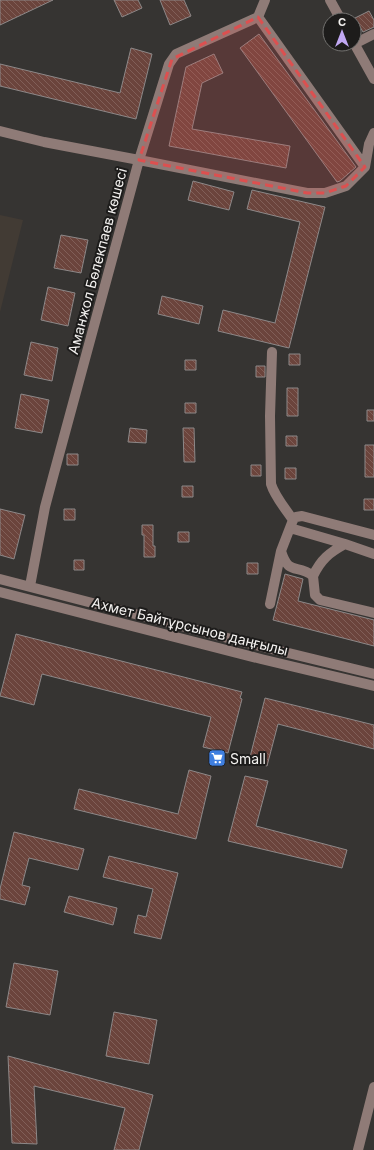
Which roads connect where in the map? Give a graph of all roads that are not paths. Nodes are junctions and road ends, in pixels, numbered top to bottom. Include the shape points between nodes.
1 (265, 0) edge
2 (330, 0) edge
3 (337, 12) edge
4 (258, 17) junction
5 (374, 34) edge
6 (362, 39) edge
7 (359, 52) edge
8 (374, 79) edge
9 (0, 131) edge
10 (374, 133) edge
11 (139, 160) junction
12 (365, 167) junction
13 (272, 352) dead end
14 (292, 524) junction
15 (374, 535) edge
16 (345, 544) junction
17 (281, 551) junction
18 (374, 554) edge
19 (313, 576) junction
20 (0, 580) edge
21 (30, 586) junction
22 (0, 592) edge
23 (270, 604) dead end
24 (374, 613) edge
25 (374, 674) edge
26 (357, 683) junction
27 (374, 686) edge
28 (374, 694) edge
29 (374, 1087) edge
30 (358, 1150) edge

1 - 4 street
2 - 3 street
4 - 11 street via 172,58
4 - 12 street
5 - 6 street
7 - 8 street
9 - 11 street, Аманжол Бөлекпаев көшесі
10 - 12 street via 369,144
11 - 12 street via 307,193 336,191 346,186
11 - 21 street, Аманжол Бөлекпаев көшесі via 45,507
13 - 14 street via 271,484 273,493 281,501
14 - 15 street via 296,517 302,516
14 - 16 street
14 - 17 street
16 - 18 street
16 - 19 street via 324,558
17 - 19 street via 285,562 291,568 308,572
17 - 23 street
19 - 24 street via 315,595 320,600
20 - 21 street, Ахмет Байтұрсынов даңғылы
21 - 25 street, Ахмет Байтұрсынов даңғылы
22 - 26 street, Ахмет Байтұрсынов даңғылы
26 - 27 street, Ахмет Байтұрсынов даңғылы
26 - 28 street
29 - 30 street

